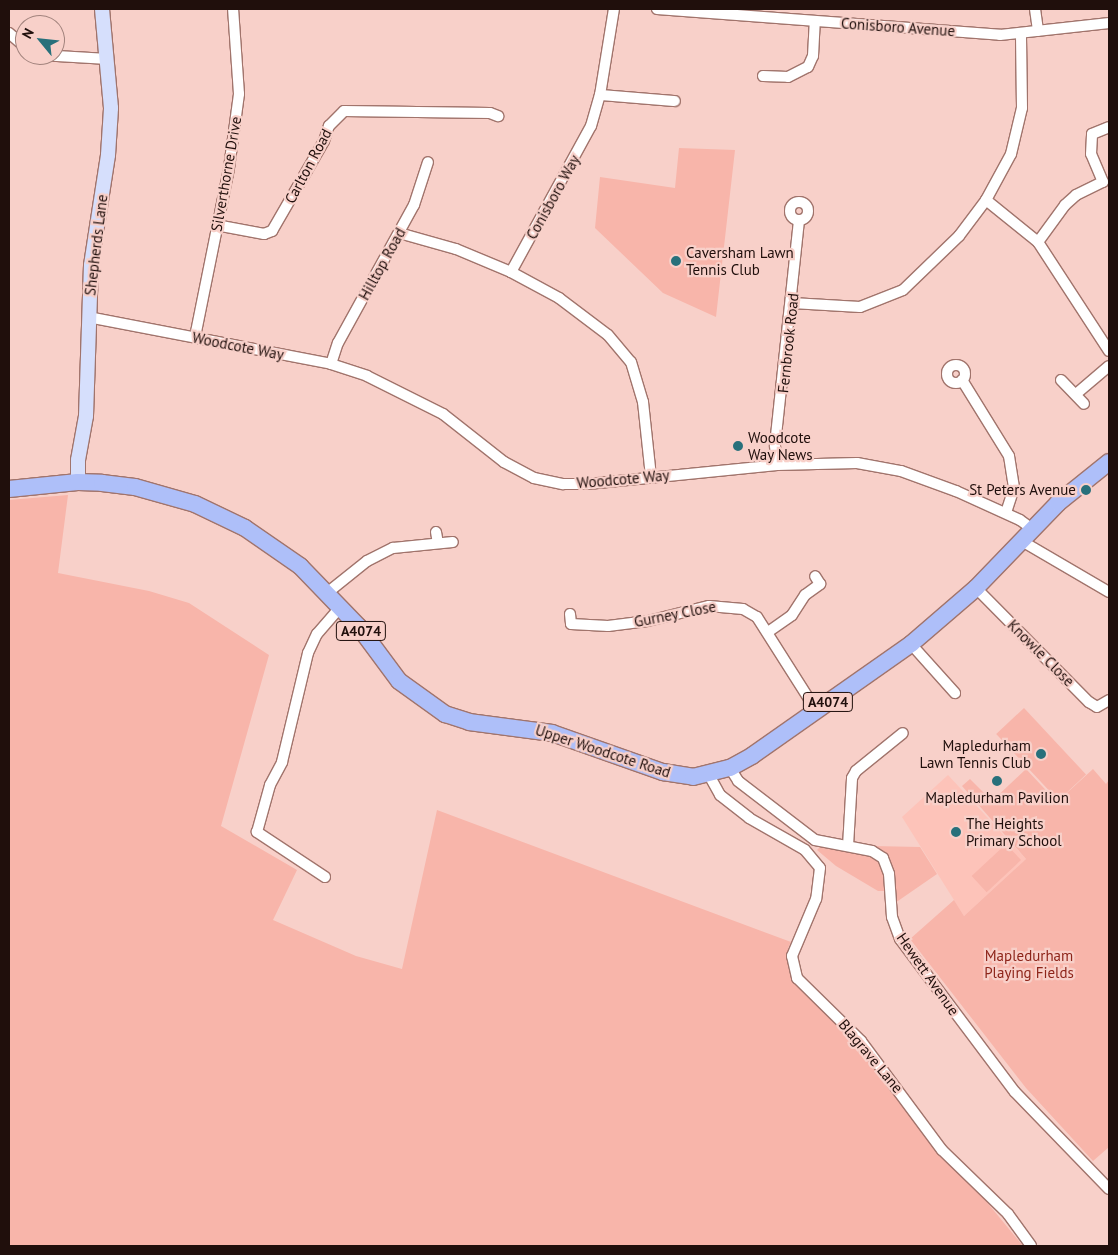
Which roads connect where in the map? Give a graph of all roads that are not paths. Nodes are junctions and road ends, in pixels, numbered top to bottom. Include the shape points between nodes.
1 (102, 9) edge
2 (234, 9) edge
3 (614, 9) edge
4 (657, 9) edge
5 (1035, 9) edge
6 (760, 13) edge
7 (815, 21) junction
8 (1109, 23) edge
9 (1038, 31) junction
10 (1021, 33) junction
11 (65, 56) edge
12 (108, 59) junction
13 (763, 76) dead end
14 (600, 95) junction
15 (675, 102) dead end
16 (498, 116) dead end
17 (1109, 127) edge
18 (428, 162) dead end
19 (986, 200) junction
20 (800, 220) dead end
21 (216, 225) junction
22 (399, 233) junction
23 (1038, 242) junction
24 (511, 272) junction
25 (792, 303) junction
26 (88, 317) junction
27 (195, 337) junction
28 (1109, 351) edge
29 (331, 364) junction
30 (1109, 366) edge
31 (962, 380) dead end
32 (1061, 380) dead end
33 (1076, 394) junction
34 (1084, 404) dead end
35 (1109, 462) edge
36 (777, 465) junction
37 (651, 478) junction
38 (78, 482) junction
39 (9, 489) edge
40 (1006, 513) junction
41 (436, 532) dead end
42 (1026, 534) junction
43 (453, 542) dead end
44 (438, 543) junction
45 (820, 584) dead end
46 (976, 588) junction
47 (1109, 592) edge
48 (327, 593) junction
49 (340, 608) junction
50 (570, 624) dead end
51 (768, 632) junction
52 (911, 644) junction
53 (1109, 700) edge
54 (946, 701) dead end
55 (816, 710) junction
56 (903, 733) dead end
57 (730, 768) junction
58 (709, 775) junction
59 (815, 840) junction
60 (848, 846) junction
61 (805, 850) junction
62 (326, 876) dead end
63 (1109, 1189) edge
64 (1031, 1246) edge

1 - 12 street, Shepherds Lane
2 - 21 street, Silverthorne Drive via 239,94 229,168
3 - 14 street, Conisboro Way
4 - 6 street, Conisboro Avenue
5 - 9 street
6 - 7 street, Conisboro Avenue
7 - 10 street, Conisboro Avenue via 1000,35
7 - 13 street via 813,56 808,66 788,78
8 - 9 street, Conisboro Avenue
9 - 10 street, Conisboro Avenue
10 - 19 street via 1022,108 1011,154
11 - 12 street
12 - 26 street, Shepherds Lane via 109,136 91,265
14 - 15 street
14 - 24 street, Conisboro Way via 593,121
16 - 21 street, Carlton Road via 490,113 344,111 329,126 324,141 272,231 264,234
17 - 23 street via 1092,134 1090,154 1103,182 1076,195 1065,205
18 - 22 street, Hilltop Road via 414,205
19 - 23 street
19 - 25 street via 959,236 903,290 860,307
20 - 25 street, Fernbrook Road
21 - 27 street, Silverthorne Drive
22 - 24 street via 456,249
22 - 29 street, Hilltop Road via 338,343
23 - 28 street
24 - 37 street via 559,298 608,335 631,362 643,402
25 - 36 street, Fernbrook Road via 775,445
26 - 27 street, Woodcote Way
26 - 38 street, Shepherds Lane via 86,416 78,460
27 - 29 street, Woodcote Way
29 - 37 street, Woodcote Way via 414,397 443,414 504,462 534,478 563,484
30 - 33 street
31 - 40 street via 1009,456 1014,488
32 - 33 street
33 - 34 street
35 - 42 main road, A4074
36 - 37 street, Woodcote Way
36 - 40 street, Woodcote Way via 857,463 901,471
38 - 39 main road, Upper Woodcote Road / A4074
38 - 48 main road, Upper Woodcote Road / A4074 via 135,487 174,496 221,516 272,544
40 - 42 street, Woodcote Way
41 - 44 street
42 - 46 main road, Upper Woodcote Road / A4074
42 - 47 street
43 - 44 street
44 - 48 street via 393,548 367,561
45 - 51 street via 805,595 792,615
46 - 52 main road, Upper Woodcote Road / A4074
46 - 53 street, Knowle Close via 1089,702 1097,706
48 - 49 main road, Upper Woodcote Road / A4074
49 - 58 main road, Upper Woodcote Road / A4074 via 400,681 445,714 468,722 552,733 683,777
49 - 62 street via 317,634 308,653 282,762 270,785 257,832
50 - 51 street, Gurney Close via 608,626 725,605 757,617
51 - 55 street, Gurney Close
52 - 54 street via 957,691
52 - 55 main road, Upper Woodcote Road / A4074
55 - 57 main road, Upper Woodcote Road / A4074
56 - 60 street via 894,745 856,770 852,778
57 - 58 main road, Upper Woodcote Road / A4074
57 - 59 street, Hewett Avenue via 738,781
58 - 61 street, Blagrave Lane via 720,795 750,818
59 - 60 street, Hewett Avenue
59 - 61 street
60 - 63 street, Hewett Avenue via 872,851 883,858 888,868 892,916 900,938 1015,1092
61 - 64 street, Blagrave Lane via 816,860 822,873 810,915 792,956 797,978 861,1040 942,1150 1008,1214

